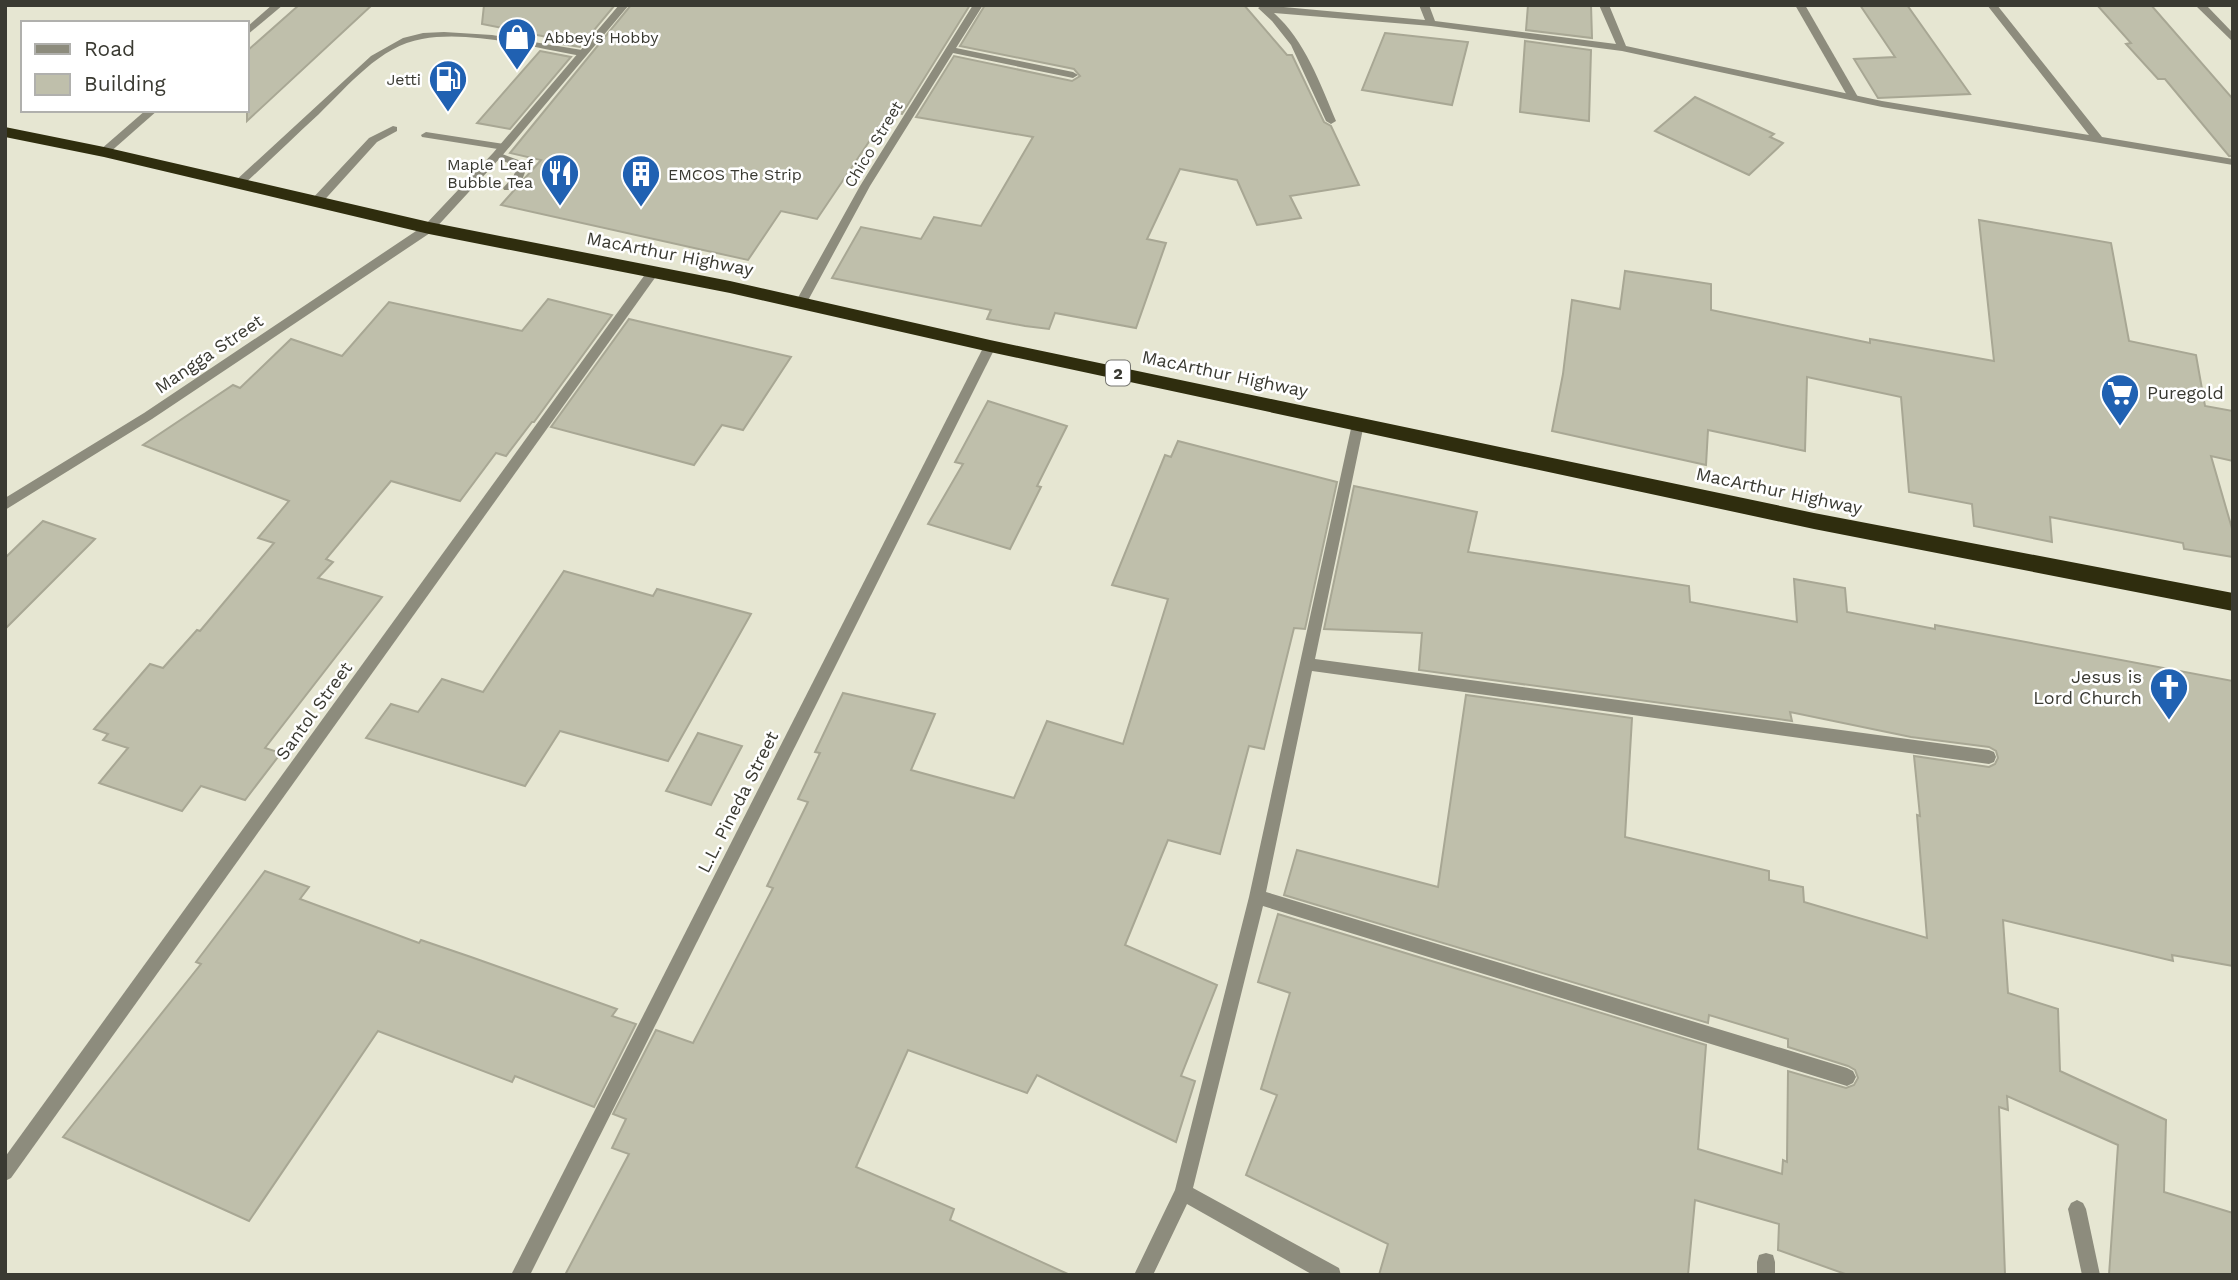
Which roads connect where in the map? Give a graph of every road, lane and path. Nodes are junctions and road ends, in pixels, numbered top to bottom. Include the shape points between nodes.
1 (278, 5) edge
2 (624, 5) edge
3 (978, 5) edge
4 (1424, 5) edge
5 (1604, 5) edge
6 (1800, 5) edge
7 (1992, 5) edge
8 (2200, 5) edge
9 (1263, 7) edge
10 (1431, 23) junction
11 (248, 31) edge
12 (2233, 39) edge
13 (1622, 48) junction
14 (950, 50) junction
15 (582, 53) junction
16 (1073, 75) dead end
17 (1853, 97) junction
18 (151, 112) edge
19 (1331, 121) dead end
20 (393, 129) dead end
21 (5, 132) edge
22 (426, 135) dead end
23 (2098, 139) junction
24 (500, 151) junction
25 (104, 152) junction
26 (2233, 162) edge
27 (237, 185) junction
28 (508, 188) dead end
29 (315, 202) junction
30 (429, 228) junction
31 (653, 272) junction
32 (801, 303) junction
33 (990, 346) junction
34 (1358, 424) junction
35 (5, 505) edge
36 (2233, 602) edge
37 (1308, 664) junction
38 (1989, 757) dead end
39 (1257, 897) junction
40 (1847, 1077) dead end
41 (5, 1172) edge
42 (1184, 1192) junction
43 (2077, 1209) dead end
44 (520, 1275) edge
45 (1143, 1275) edge
46 (1332, 1275) edge
47 (2091, 1275) edge

1 - 11 street
2 - 15 street, Mangga Street
3 - 14 street, Chico Street
4 - 10 street
5 - 13 street
6 - 17 street
7 - 23 street
8 - 12 street
9 - 10 street
9 - 19 street via 1293,41
10 - 13 street
13 - 17 street
14 - 16 street
14 - 32 street, Chico Street
15 - 24 street, Mangga Street
15 - 27 street via 448,34 408,38 365,65
17 - 23 street
18 - 25 street
20 - 29 street via 373,140
21 - 25 highway, MacArthur Highway / 2
22 - 24 street
23 - 26 street
24 - 28 street via 522,170
24 - 30 street, Mangga Street
25 - 27 highway, MacArthur Highway / 2
27 - 29 highway, MacArthur Highway / 2
29 - 30 highway, MacArthur Highway / 2
30 - 31 highway, MacArthur Highway / 2
30 - 35 street, Mangga Street via 148,416
31 - 32 highway, MacArthur Highway / 2
31 - 41 street, Santol Street
32 - 33 highway, MacArthur Highway / 2
33 - 34 highway, MacArthur Highway / 2
33 - 44 street, L.L. Pineda Street
34 - 36 highway, MacArthur Highway / 2 via 1814,521
34 - 37 street
37 - 38 street
37 - 39 street
39 - 40 street
39 - 42 street
42 - 45 street
42 - 46 street
43 - 47 street

